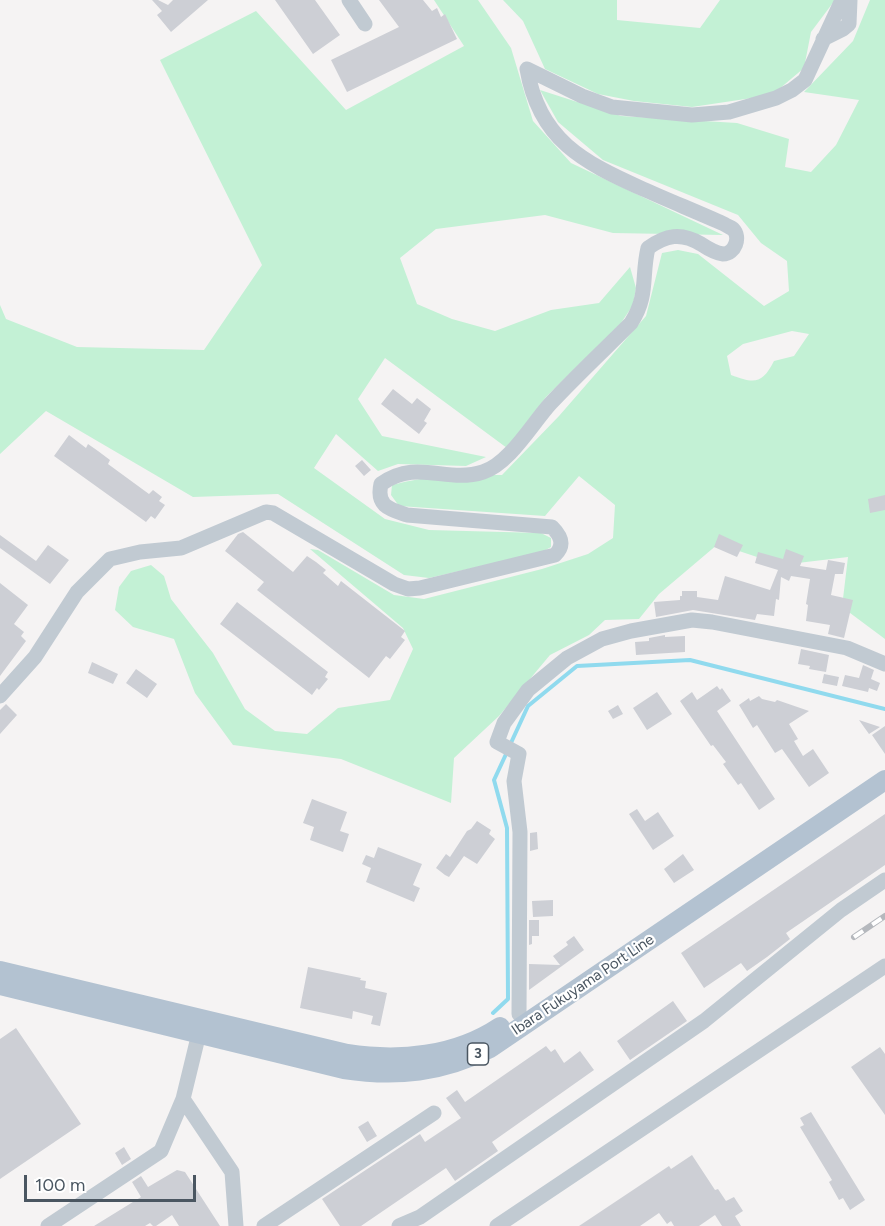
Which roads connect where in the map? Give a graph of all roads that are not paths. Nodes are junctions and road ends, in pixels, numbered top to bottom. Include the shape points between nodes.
1 (349, 0) edge
2 (842, 0) edge
3 (850, 0) edge
4 (365, 24) dead end
5 (823, 39) junction
6 (885, 664) edge
7 (0, 696) edge
8 (885, 766) edge
9 (885, 780) edge
10 (885, 880) edge
11 (885, 966) edge
12 (0, 971) edge
13 (0, 985) edge
14 (519, 1014) junction
15 (200, 1027) junction
16 (183, 1099) junction
17 (434, 1113) dead end
18 (48, 1226) edge
19 (236, 1226) edge
20 (264, 1226) edge
21 (399, 1226) edge
22 (497, 1226) edge

1 - 4 street
2 - 5 street
3 - 5 street via 849,24
5 - 7 street via 805,80 766,102 729,112 692,115 612,107 527,69 530,91 542,117 584,160 724,224 734,230 736,237 730,252 723,254 693,239 677,236 660,239 648,248 644,294 631,323 494,466 467,475 414,471 381,484 381,501 407,515 552,527 562,542 555,555 408,589 266,512 181,549 110,559 77,592 36,657
6 - 14 street via 847,648 692,620 602,639 576,653 528,690 504,723 497,742 519,754 514,781 520,832
8 - 14 main road, Ibara Fukuyama Port Line / 3
9 - 15 main road, Ibara Fukuyama Port Line / 3 via 490,1048 463,1062 426,1070 370,1073
10 - 21 street via 841,910 704,1020 420,1217
11 - 22 street
12 - 15 main road, Ibara Fukuyama Port Line / 3
13 - 15 main road, Ibara Fukuyama Port Line / 3
14 - 15 main road, Ibara Fukuyama Port Line / 3 via 488,1035 456,1049 404,1058 374,1058
15 - 16 street
16 - 18 street via 161,1151
16 - 19 street via 232,1172
17 - 20 street

